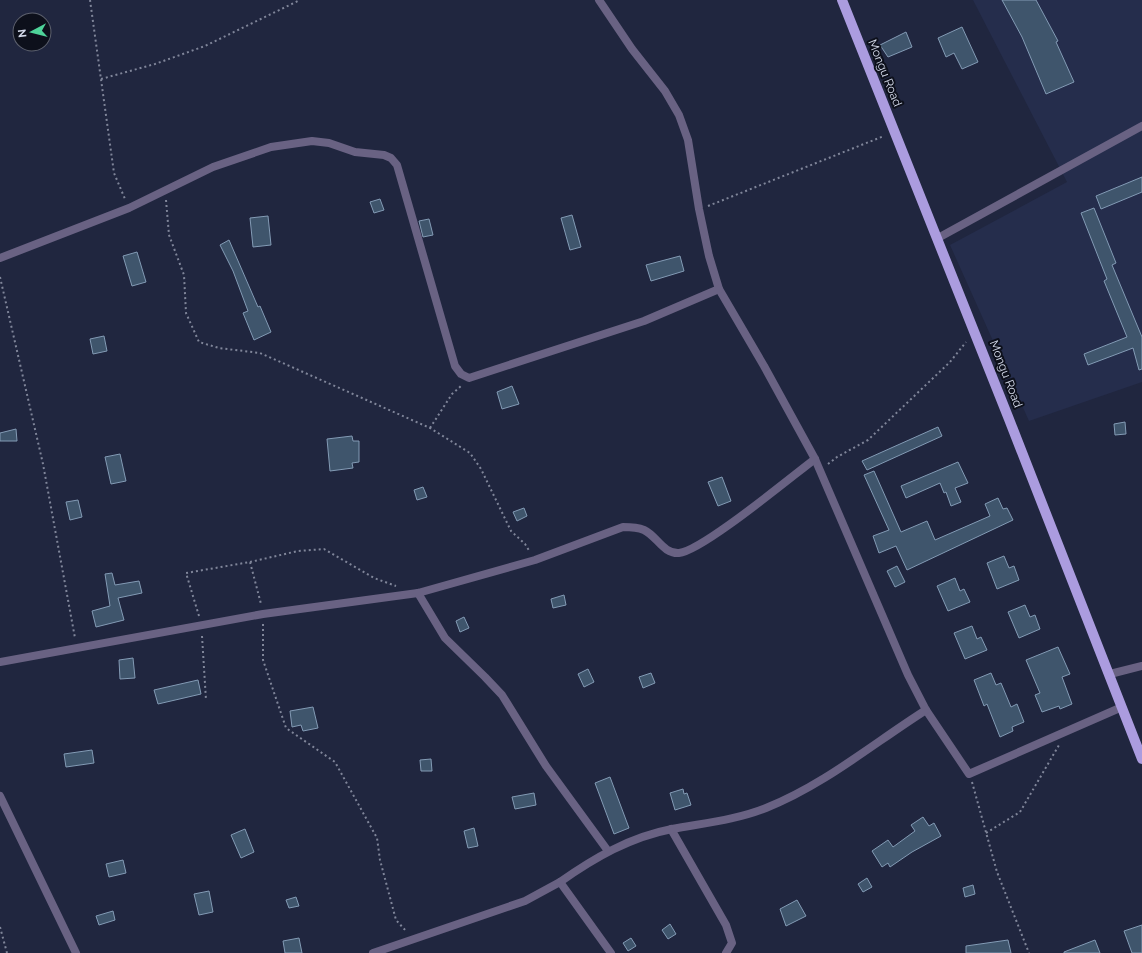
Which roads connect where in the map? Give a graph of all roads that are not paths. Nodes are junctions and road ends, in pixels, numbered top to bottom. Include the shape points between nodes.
1 (599, 0) edge
2 (842, 0) edge
3 (1142, 126) edge
4 (938, 238) junction
5 (0, 258) edge
6 (719, 289) junction
7 (814, 459) junction
8 (418, 593) junction
9 (0, 662) edge
10 (1142, 666) edge
11 (1110, 674) junction
12 (1122, 707) junction
13 (926, 710) junction
14 (1142, 759) edge
15 (0, 796) edge
16 (671, 829) junction
17 (608, 851) junction
18 (560, 882) junction
19 (76, 953) edge
20 (373, 953) edge
21 (611, 953) edge
22 (726, 953) edge

1 - 6 street via 665,91 679,115 688,140 699,209
2 - 4 main road, Mongu Road via 916,189
3 - 4 street
4 - 11 main road, Mongu Road
5 - 6 street via 129,208 213,167 271,147 312,141 329,143 355,152 384,155 392,158 397,165 455,366 461,374 469,378 644,321
6 - 7 street
7 - 8 street via 719,532 689,550 670,552 646,530 623,526 535,560
7 - 13 street via 908,675
8 - 9 street via 202,624
8 - 17 street via 445,638 502,696 546,766
10 - 11 street
11 - 12 main road, Mongu Road
12 - 13 street via 969,774
12 - 14 main road, Mongu Road
13 - 16 street via 830,774 766,808 734,818
15 - 19 street
16 - 17 street
16 - 22 street via 726,925 732,944
17 - 18 street
18 - 20 street via 526,901
18 - 21 street

